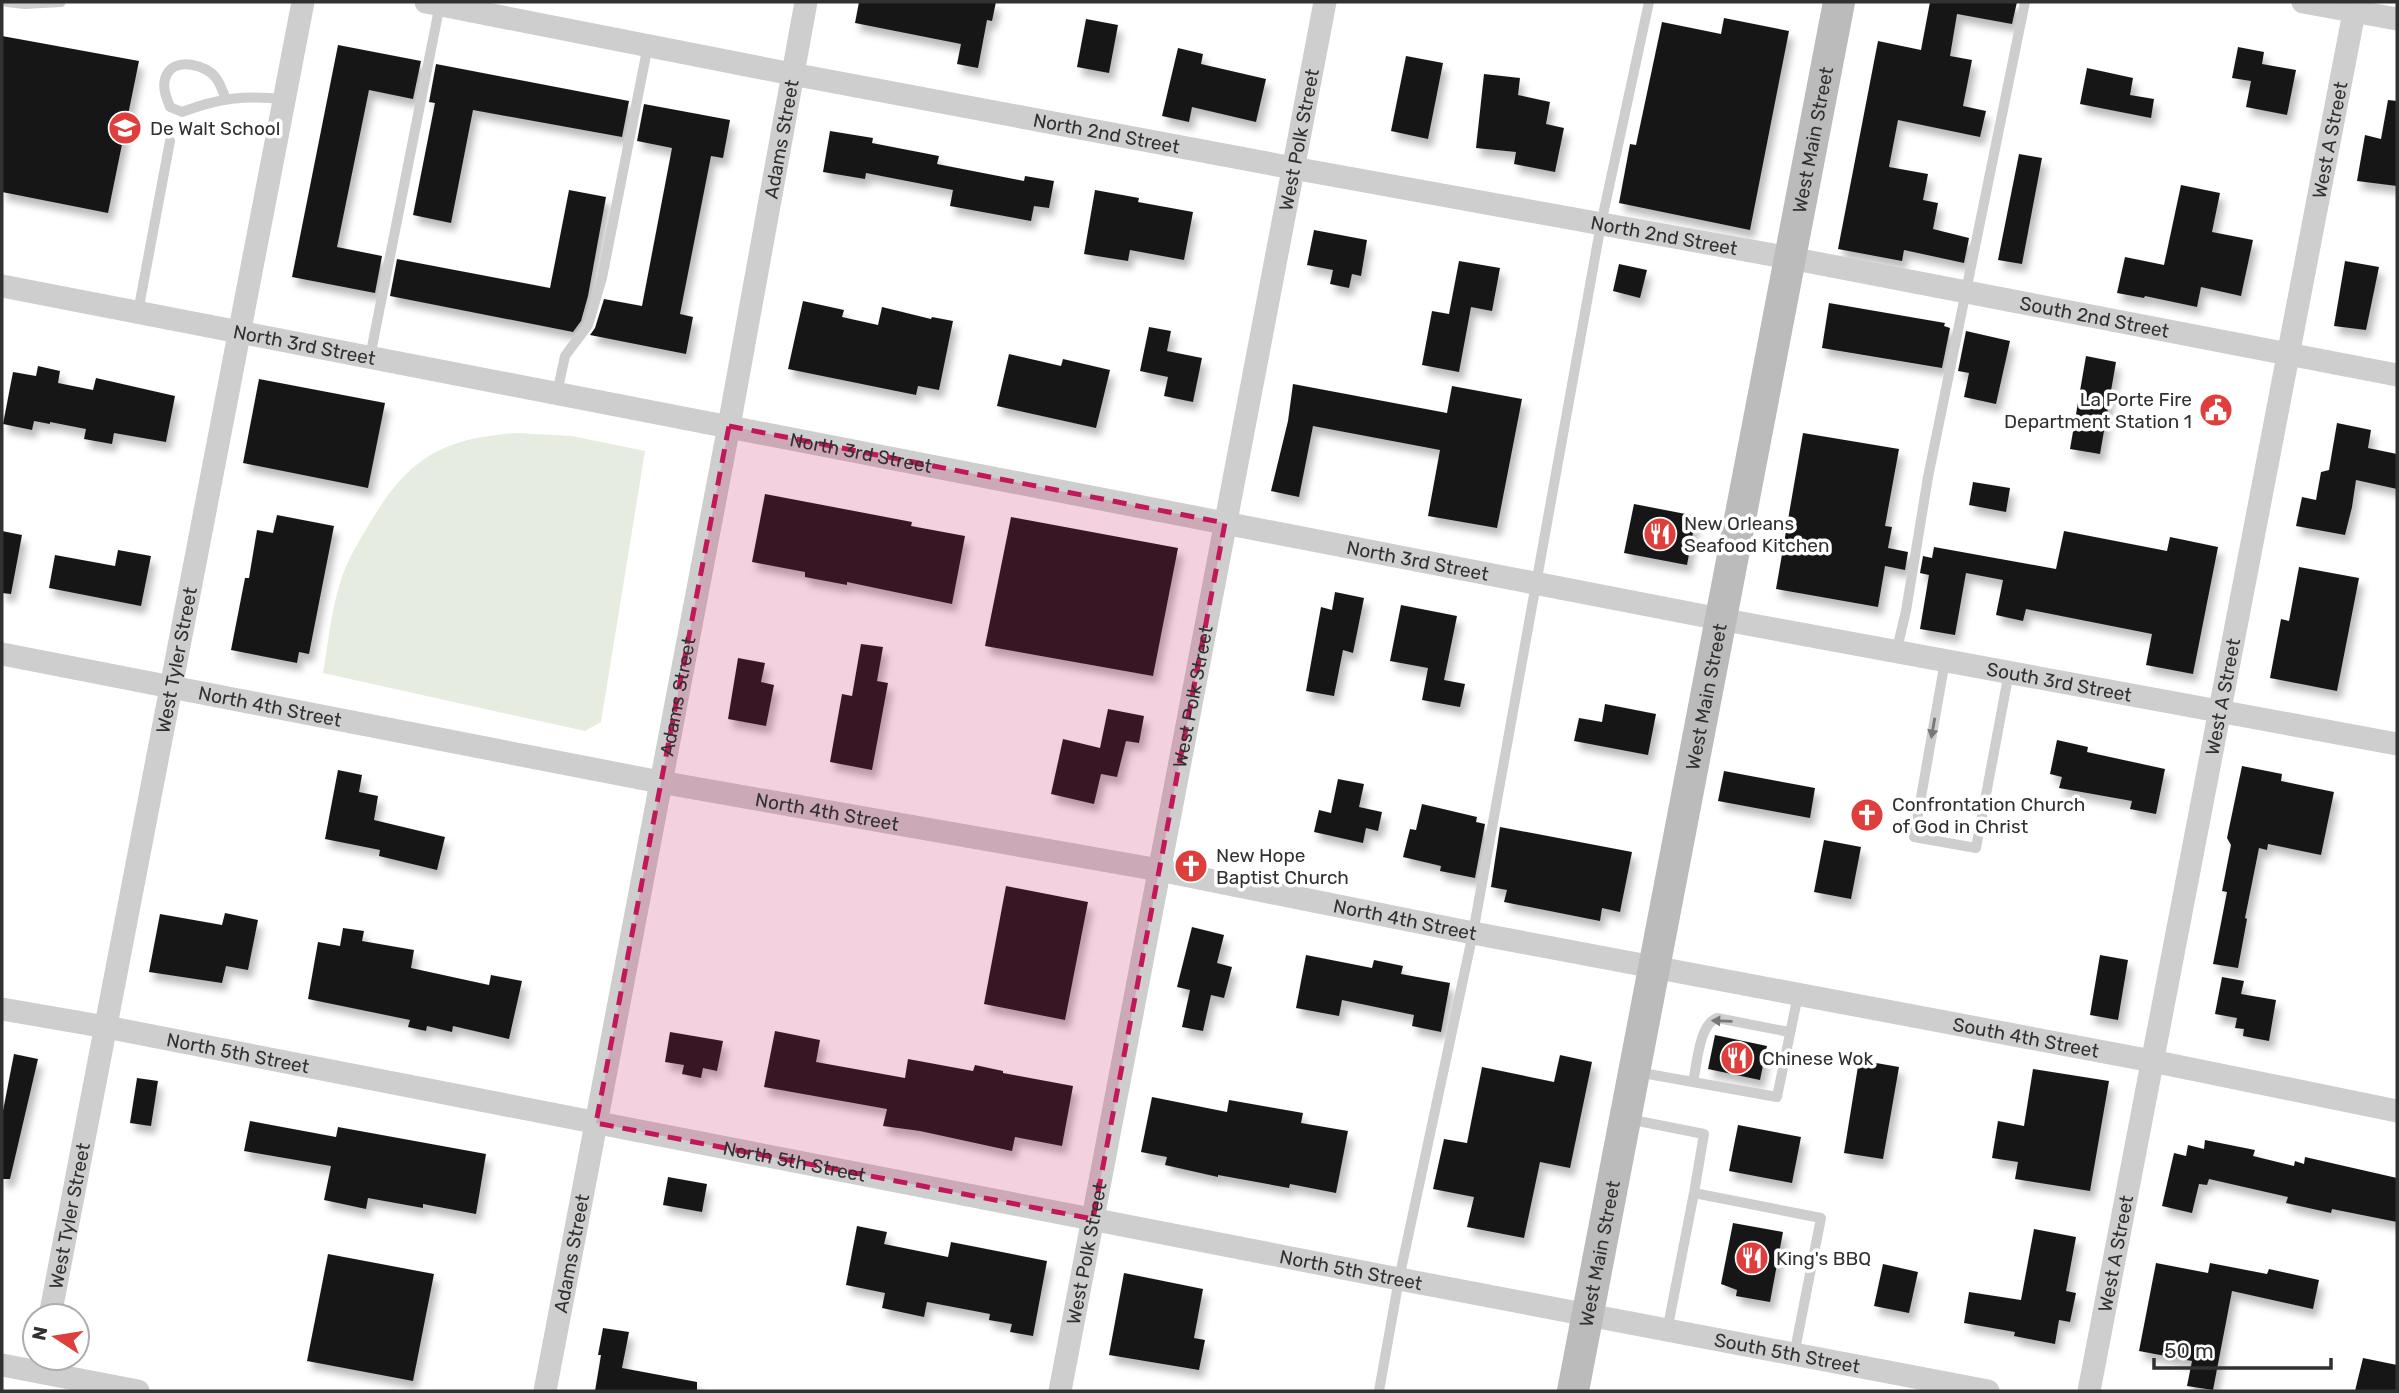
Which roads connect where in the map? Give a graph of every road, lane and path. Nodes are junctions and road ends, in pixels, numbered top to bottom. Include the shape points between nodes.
1 (7, 2) edge
2 (61, 2) edge
3 (303, 2) edge
4 (806, 2) edge
5 (1325, 2) edge
6 (1649, 2) edge
7 (1839, 2) edge
8 (2025, 2) edge
9 (2302, 2) edge
10 (433, 3) edge
11 (2355, 6) edge
12 (2397, 19) edge
13 (648, 46) junction
14 (792, 74) junction
15 (226, 99) junction
16 (284, 99) junction
17 (170, 141) dead end
18 (1293, 168) junction
19 (1601, 224) junction
20 (1790, 258) junction
21 (2, 286) edge
22 (1965, 292) junction
23 (138, 312) junction
24 (239, 332) junction
25 (2288, 354) junction
26 (370, 357) junction
27 (2397, 375) edge
28 (557, 393) junction
29 (729, 426) junction
30 (1225, 523) junction
31 (1536, 583) junction
32 (1720, 619) junction
33 (1896, 653) junction
34 (2, 654) edge
35 (1945, 661) junction
36 (2009, 672) junction
37 (171, 686) junction
38 (2220, 710) junction
39 (2397, 744) edge
40 (660, 782) junction
41 (1159, 870) junction
42 (1473, 933) junction
43 (1654, 967) junction
44 (1798, 995) junction
45 (2, 1009) edge
46 (106, 1027) junction
47 (1789, 1032) junction
48 (2152, 1061) junction
49 (1634, 1072) junction
50 (1693, 1082) junction
51 (2397, 1111) edge
52 (1625, 1119) junction
53 (596, 1123) junction
54 (1694, 1193) junction
55 (1093, 1219) junction
56 (1399, 1279) junction
57 (53, 1302) edge
58 (1588, 1315) junction
59 (1667, 1331) junction
60 (1794, 1355) junction
61 (2, 1365) edge
62 (39, 1374) edge
63 (138, 1391) edge
64 (545, 1391) edge
65 (1060, 1391) edge
66 (1379, 1391) edge
67 (1573, 1391) edge
68 (1988, 1391) edge
69 (2089, 1391) edge

1 - 2 lane
3 - 16 street, West Tyler Street
4 - 14 street, Adams Street
5 - 18 street, West Polk Street
6 - 19 lane
7 - 20 main road, West Main Street
8 - 22 lane
9 - 11 street
10 - 13 street, North 2nd Street
10 - 26 lane
11 - 12 street
11 - 25 street, West A Street
13 - 14 street, North 2nd Street
13 - 28 lane via 602,278 588,326 565,356
14 - 18 street, North 2nd Street
14 - 29 street, Adams Street
15 - 15 lane via 182,112 170,107 164,91 167,74 177,65 195,64 216,77
15 - 16 lane via 252,95
16 - 24 street, West Tyler Street
17 - 23 lane
18 - 19 street, North 2nd Street
18 - 30 street, West Polk Street
19 - 20 street, North 2nd Street
19 - 31 lane
20 - 22 street, South 2nd Street
20 - 32 main road, West Main Street
21 - 23 street, North 3rd Street
22 - 25 street, South 2nd Street
22 - 33 lane
23 - 24 street, North 3rd Street
24 - 26 street, North 3rd Street
24 - 37 street, West Tyler Street
25 - 27 street, South 2nd Street
25 - 38 street, West A Street
26 - 28 street, North 3rd Street
28 - 29 street, North 3rd Street
29 - 30 street, North 3rd Street
29 - 40 street, Adams Street
30 - 31 street, North 3rd Street
30 - 41 street, West Polk Street
31 - 32 street, North 3rd Street
31 - 42 lane
32 - 33 street, South 3rd Street
32 - 43 main road, West Main Street
33 - 35 street, South 3rd Street
34 - 37 street, North 4th Street
35 - 36 street, South 3rd Street
35 -> 36 lane via 1914,836 1976,848
36 - 38 street, South 3rd Street
37 - 40 street, North 4th Street
37 - 46 street, West Tyler Street
38 - 39 street, South 3rd Street
38 - 48 street, West A Street
40 - 41 street, North 4th Street
40 - 53 street, Adams Street
41 - 42 street, North 4th Street
41 - 55 street, West Polk Street
42 - 43 street, North 4th Street
42 - 56 lane
43 - 44 street, South 4th Street
43 - 49 main road, West Main Street
44 - 47 lane
44 - 48 street, South 4th Street
45 - 46 street, North 5th Street
46 - 53 street, North 5th Street
46 - 57 street, West Tyler Street
47 -> 50 lane via 1711,1020 1704,1028
47 - 50 lane via 1777,1097
48 - 51 street, South 4th Street
48 - 69 street, West A Street
49 - 50 lane
49 - 52 main road, West Main Street
52 - 54 lane via 1704,1134
52 - 58 main road, West Main Street
53 - 55 street, North 5th Street
53 - 64 street, Adams Street
54 - 59 lane
54 - 60 lane via 1821,1218
55 - 56 street, North 5th Street
55 - 65 street, West Polk Street
56 - 58 street, North 5th Street
56 - 66 lane
58 - 59 street, South 5th Street
58 - 67 main road, West Main Street
59 - 60 street, South 5th Street
60 - 68 street, South 5th Street
61 - 62 street
62 - 63 street

